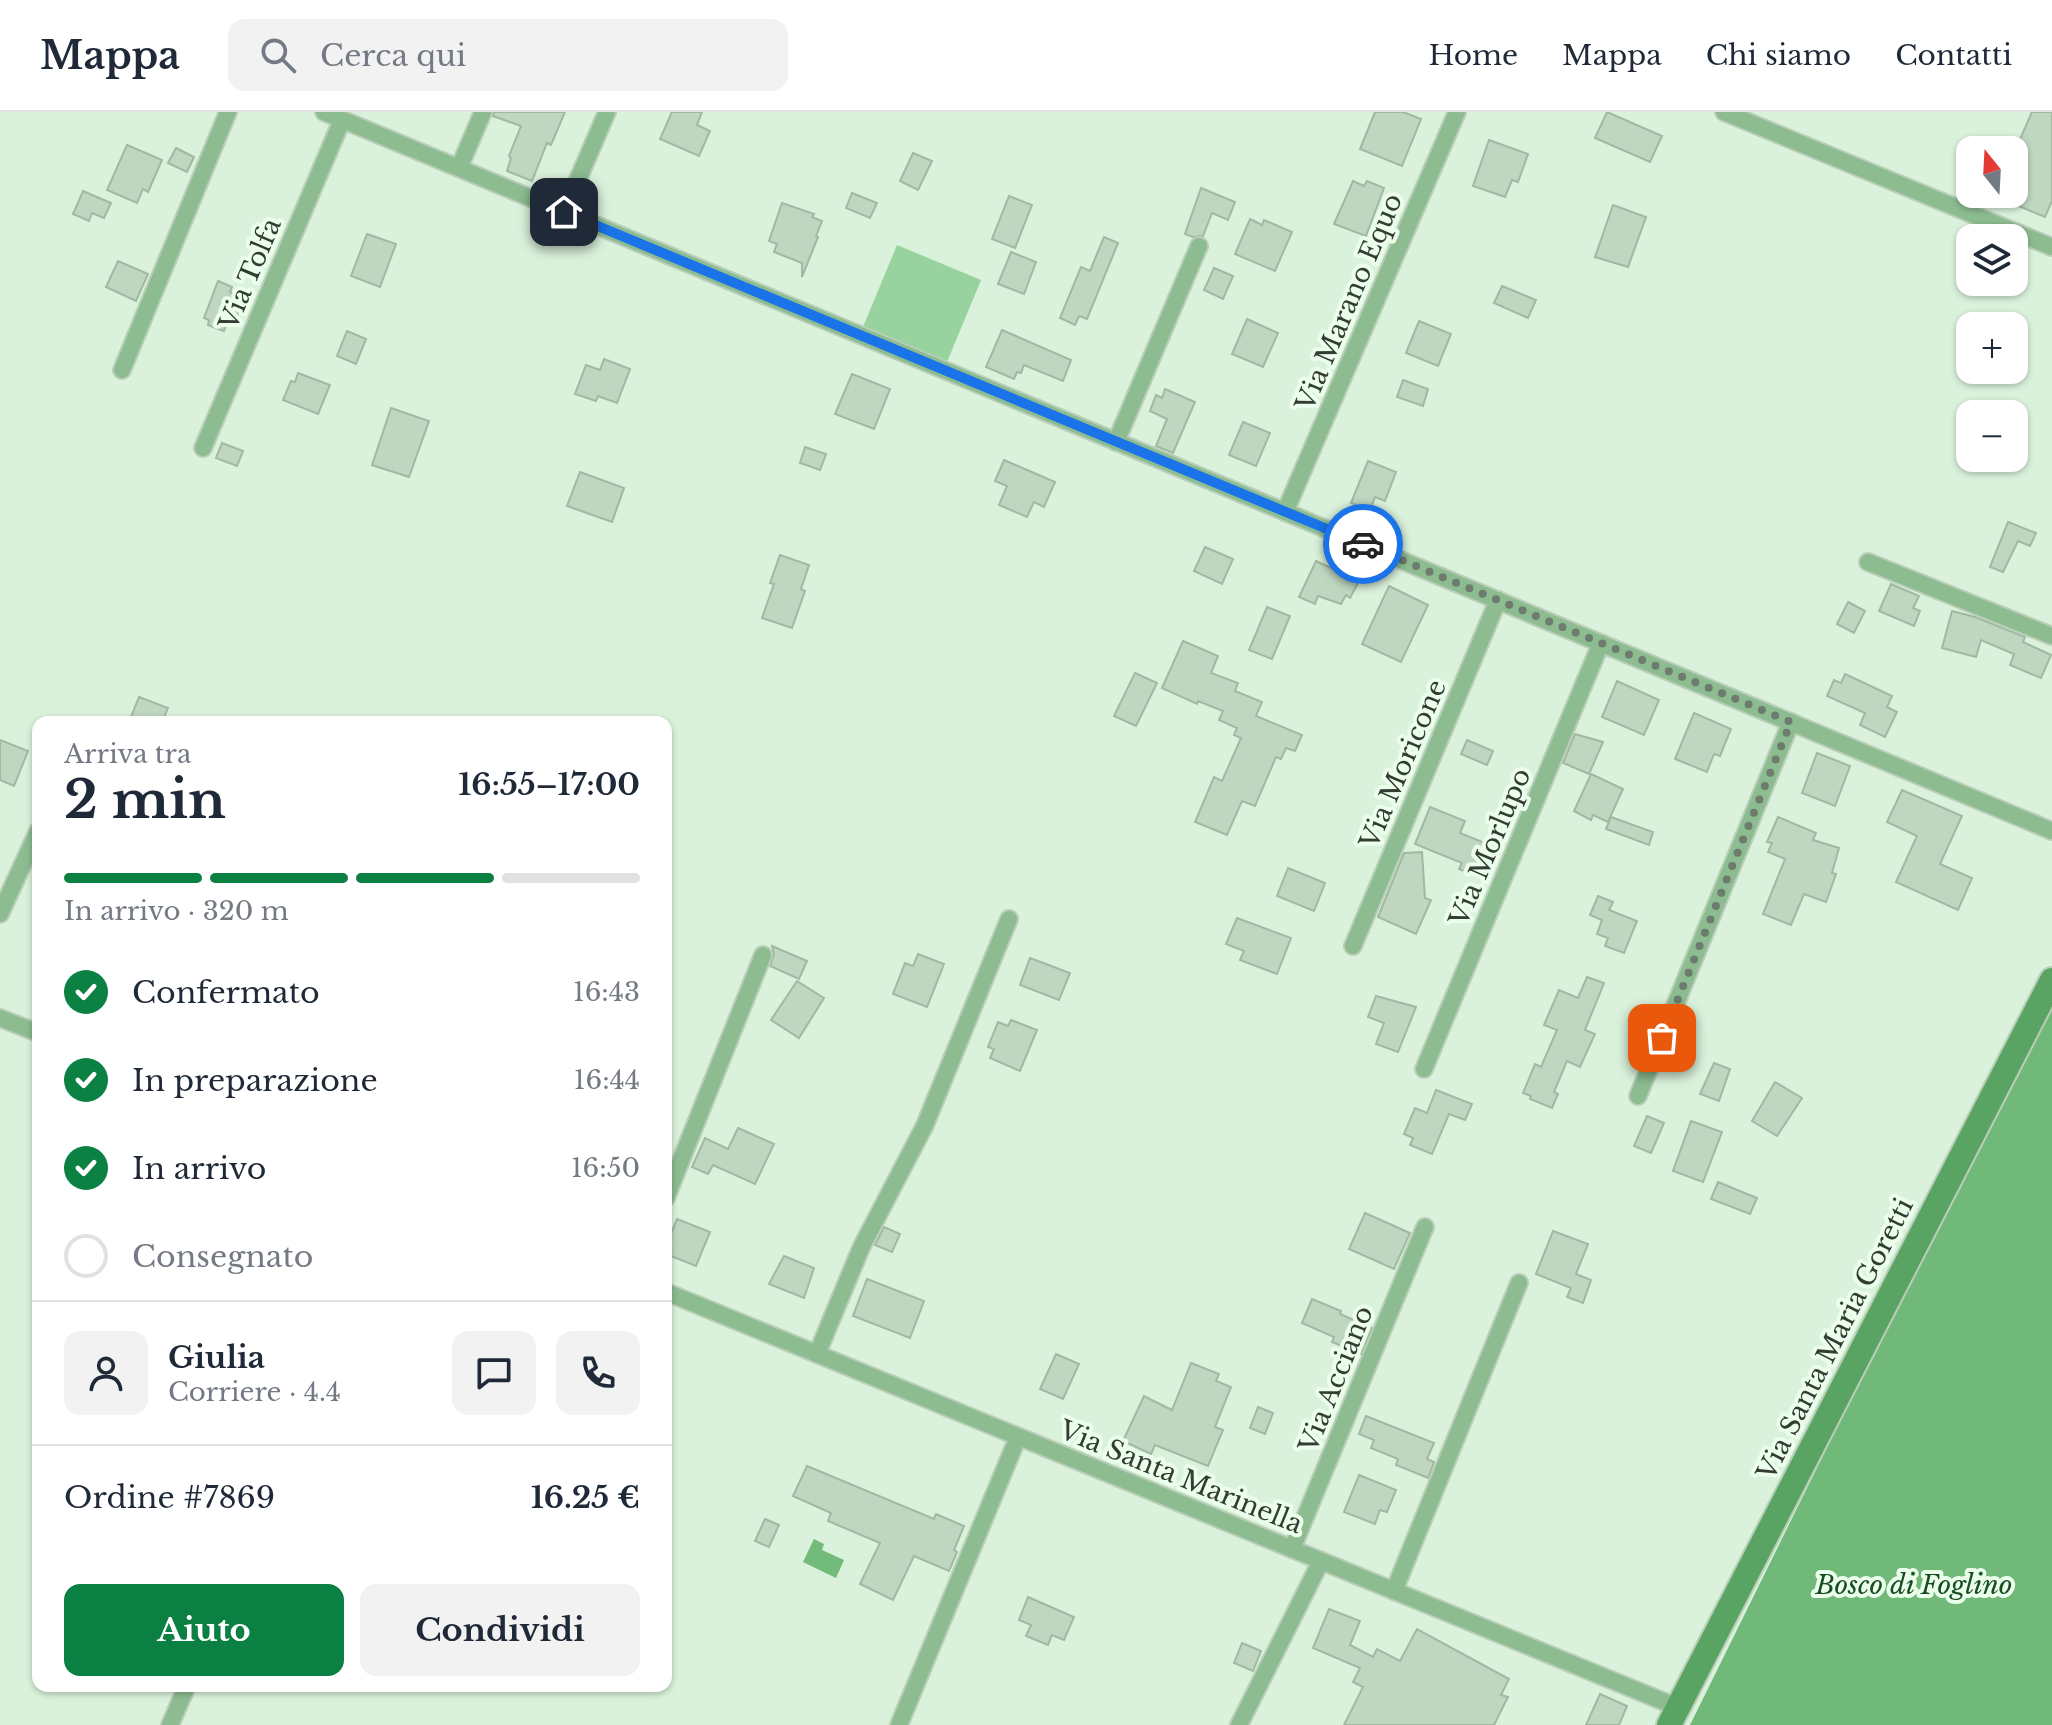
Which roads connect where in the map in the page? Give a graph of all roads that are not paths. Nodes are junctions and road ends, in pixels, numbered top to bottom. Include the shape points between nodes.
1 (228, 112) edge
2 (324, 112) edge
3 (483, 112) edge
4 (607, 112) edge
5 (1457, 112) edge
6 (1724, 112) edge
7 (353, 119) edge
8 (459, 168) junction
9 (564, 212) junction
10 (1199, 246) dead end
11 (2052, 247) edge
12 (122, 370) dead end
13 (1116, 442) junction
14 (203, 448) dead end
15 (1285, 512) junction
16 (1868, 562) dead end
17 (1498, 600) junction
18 (2052, 636) edge
19 (1601, 643) junction
20 (1791, 722) junction
21 (2052, 831) edge
22 (32, 844) edge
23 (0, 914) edge
24 (1009, 919) dead end
25 (1353, 946) dead end
26 (763, 955) dead end
27 (2052, 980) edge
28 (0, 1018) edge
29 (32, 1031) edge
30 (1424, 1069) dead end
31 (1638, 1096) dead end
32 (672, 1183) edge
33 (1425, 1227) dead end
34 (1519, 1283) dead end
35 (672, 1294) edge
36 (817, 1354) junction
37 (1018, 1437) junction
38 (1292, 1549) junction
39 (1321, 1561) junction
40 (1394, 1591) junction
41 (184, 1692) edge
42 (1673, 1716) edge
43 (170, 1725) edge
44 (899, 1725) edge
45 (1239, 1725) edge

1 - 12 street
2 - 7 street
3 - 8 street
4 - 9 street
5 - 15 street, Via Marano Equo
6 - 11 street
7 - 8 street
7 - 14 street, Via Tolfa
8 - 9 street
9 - 13 street
10 - 13 street
13 - 15 street
15 - 17 street
16 - 18 street
17 - 19 street
17 - 25 street, Via Moricone
19 - 20 street
19 - 30 street, Via Morlupo
20 - 21 street
20 - 31 street
22 - 23 street
24 - 36 street via 925,1125 861,1248
26 - 32 street
27 - 42 main road, Via Santa Maria Goretti
28 - 29 street
33 - 38 street, Via Acciano
34 - 40 street
35 - 36 street, Via Santa Marinella
36 - 37 street, Via Santa Marinella
37 - 38 street, Via Santa Marinella
37 - 44 street
38 - 39 street, Via Santa Marinella
39 - 40 street, Via Santa Marinella
39 - 45 street
40 - 42 street, Via Santa Marinella
41 - 43 street

